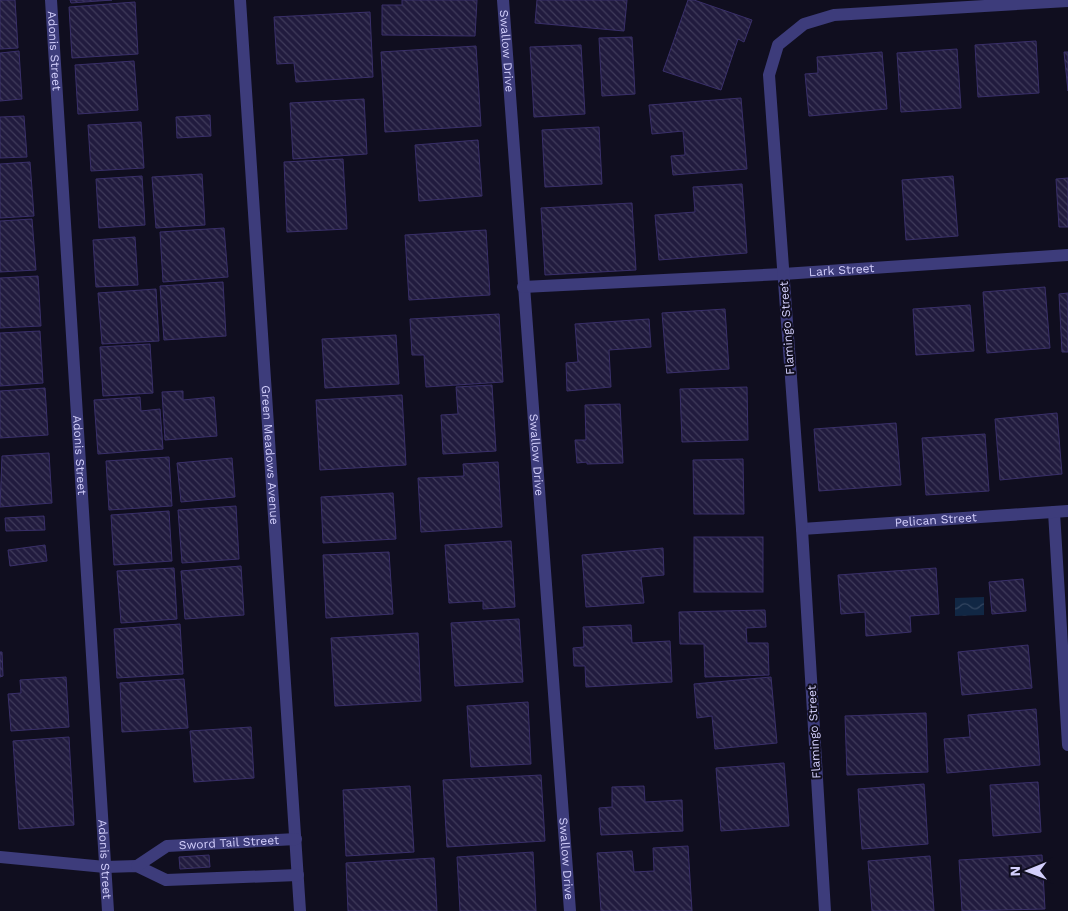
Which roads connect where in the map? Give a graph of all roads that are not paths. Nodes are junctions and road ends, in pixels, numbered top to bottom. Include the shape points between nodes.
1 (51, 0) edge
2 (240, 0) edge
3 (503, 0) edge
4 (1068, 1) edge
5 (1068, 255) edge
6 (783, 274) junction
7 (523, 287) junction
8 (1068, 511) edge
9 (1054, 512) junction
10 (802, 529) junction
11 (1068, 745) edge
12 (296, 839) junction
13 (0, 857) edge
14 (137, 866) junction
15 (105, 867) junction
16 (298, 875) junction
17 (108, 911) edge
18 (300, 911) edge
19 (570, 911) edge
20 (825, 911) edge

1 - 15 street, Adonis Street
2 - 12 street, Green Meadows Avenue
3 - 7 street, Swallow Drive
4 - 6 street, Flamingo Street via 834,15 804,24 778,45 769,75
5 - 6 street, Lark Street
6 - 7 street, Lark Street
6 - 10 street, Flamingo Street
7 - 19 street, Swallow Drive
8 - 9 street, Pelican Street
9 - 10 street, Pelican Street
9 - 11 street
10 - 20 street, Flamingo Street
12 - 14 street, Sword Tail Street via 167,846
12 - 16 street, Green Meadows Avenue
13 - 15 street
14 - 15 street
14 - 16 street via 166,880
15 - 17 street, Adonis Street
16 - 18 street, Green Meadows Avenue

